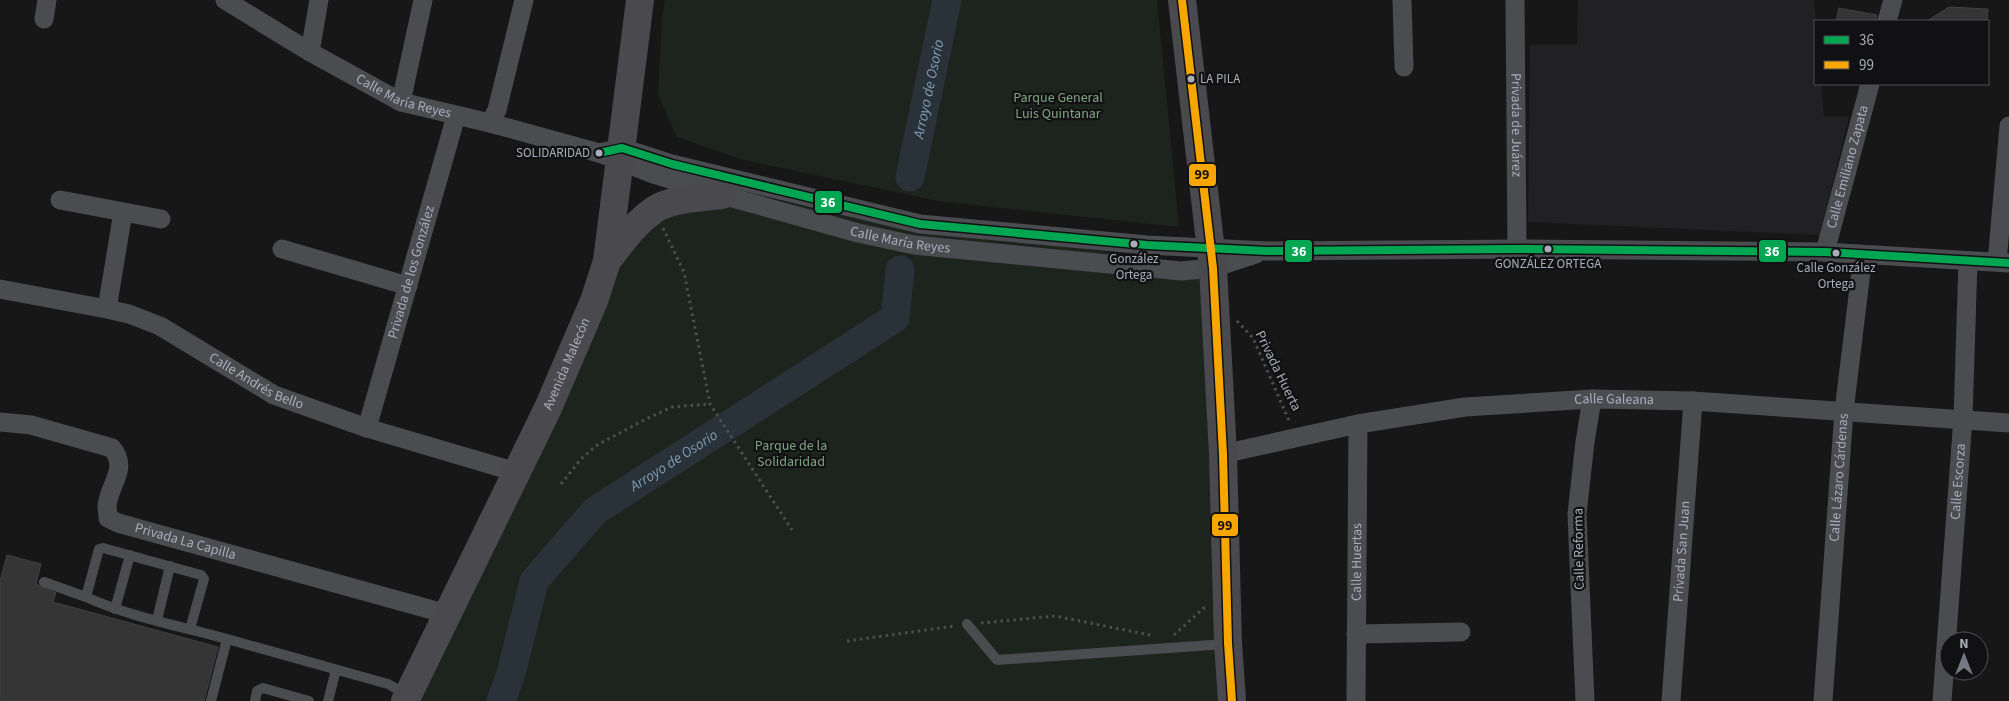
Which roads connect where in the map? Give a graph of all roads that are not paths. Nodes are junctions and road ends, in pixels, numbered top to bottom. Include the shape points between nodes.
1 (47, 0) edge
2 (225, 0) edge
3 (319, 0) edge
4 (423, 0) edge
5 (524, 0) edge
6 (640, 0) edge
7 (1182, 0) edge
8 (1402, 0) edge
9 (1515, 0) edge
10 (1893, 0) edge
11 (44, 19) dead end
12 (1887, 20) edge
13 (310, 52) junction
14 (1404, 67) dead end
15 (1870, 85) edge
16 (402, 102) junction
17 (456, 116) junction
18 (490, 123) junction
19 (2009, 126) edge
20 (614, 154) junction
21 (722, 195) junction
22 (60, 200) dead end
23 (123, 212) junction
24 (161, 219) dead end
25 (282, 249) dead end
26 (1517, 249) junction
27 (1825, 252) junction
28 (1863, 255) junction
29 (1212, 258) junction
30 (607, 261) junction
31 (1968, 261) junction
32 (2003, 262) edge
33 (408, 286) junction
34 (0, 289) edge
35 (107, 309) junction
36 (1592, 398) junction
37 (1693, 401) junction
38 (1844, 411) junction
39 (1963, 418) junction
40 (0, 422) edge
41 (2009, 423) edge
42 (1358, 424) junction
43 (367, 428) junction
44 (1223, 454) junction
45 (516, 472) junction
46 (130, 555) junction
47 (170, 566) junction
48 (44, 582) dead end
49 (86, 597) junction
50 (115, 609) junction
51 (447, 614) junction
52 (156, 620) junction
53 (967, 624) road end
54 (190, 629) junction
55 (1461, 632) dead end
56 (1356, 634) junction
57 (228, 639) junction
58 (1228, 643) junction
59 (336, 670) junction
60 (407, 698) edge
61 (211, 701) edge
62 (255, 701) edge
63 (309, 701) edge
64 (328, 701) edge
65 (1232, 701) edge
66 (1356, 701) edge
67 (1585, 701) edge
68 (1671, 701) edge
69 (1823, 701) edge
70 (1942, 701) edge

1 - 11 street
2 - 13 street, Calle María Reyes
3 - 13 street
4 - 16 street
5 - 18 street
6 - 20 street, Avenida Malecón
7 - 29 street
8 - 14 street
9 - 26 street, Privada de Juárez
10 - 12 street
13 - 16 street, Calle María Reyes
15 - 27 street, Calle Emiliano Zapata
16 - 17 street, Calle María Reyes
17 - 18 street, Calle María Reyes
17 - 33 street, Privada de los González
18 - 20 street, Calle María Reyes
19 - 32 street
20 - 21 street, Calle María Reyes via 653,174
20 - 29 street, Calle María Reyes via 672,164 920,224 1148,245
20 - 30 street, Avenida Malecón
21 - 29 street, Calle María Reyes via 914,245 1181,271
21 - 30 street via 680,200 655,209 628,234
22 - 23 street
23 - 24 street
23 - 35 street
25 - 33 street
26 - 27 street
26 - 29 street via 1267,251
27 - 28 street
28 - 31 street
28 - 38 street, Calle Lázaro Cárdenas
29 - 44 street
30 - 45 street, Avenida Malecón via 548,408
31 - 32 street
31 - 39 street, Calle Escorza
33 - 43 street, Privada de los González
34 - 35 street, Calle Andrés Bello
35 - 43 street, Calle Andrés Bello via 160,326 274,395
36 - 37 street, Calle Galeana
36 - 42 street, Calle Galeana via 1465,407
36 - 67 street, Calle Reforma via 1577,514
37 - 38 street, Calle Galeana
37 - 68 street, Privada San Juan
38 - 39 street, Calle Galeana
38 - 69 street, Calle Lázaro Cárdenas
39 - 41 street, Calle Galeana
39 - 70 street, Calle Escorza
40 - 51 street, Privada La Capilla via 31,425 112,448 119,456 120,464 107,506 108,518 118,523
42 - 44 street, Calle Galeana
42 - 56 street, Calle Huertas
43 - 45 street, Calle Andrés Bello
44 - 58 street
45 - 51 street, Avenida Malecón
46 - 47 lane
46 - 49 lane via 99,549
46 - 50 lane
47 - 52 lane
47 - 54 lane via 201,575 204,579
48 - 49 lane
49 - 50 lane
50 - 52 lane
51 - 60 street, Avenida Malecón
52 - 54 lane
53 - 58 lane via 997,660
54 - 57 lane
55 - 56 street
56 - 66 street, Calle Huertas
57 - 59 lane
57 - 61 lane
58 - 65 street
59 - 60 lane via 388,684
59 - 64 lane
62 - 63 lane via 257,691 263,688

